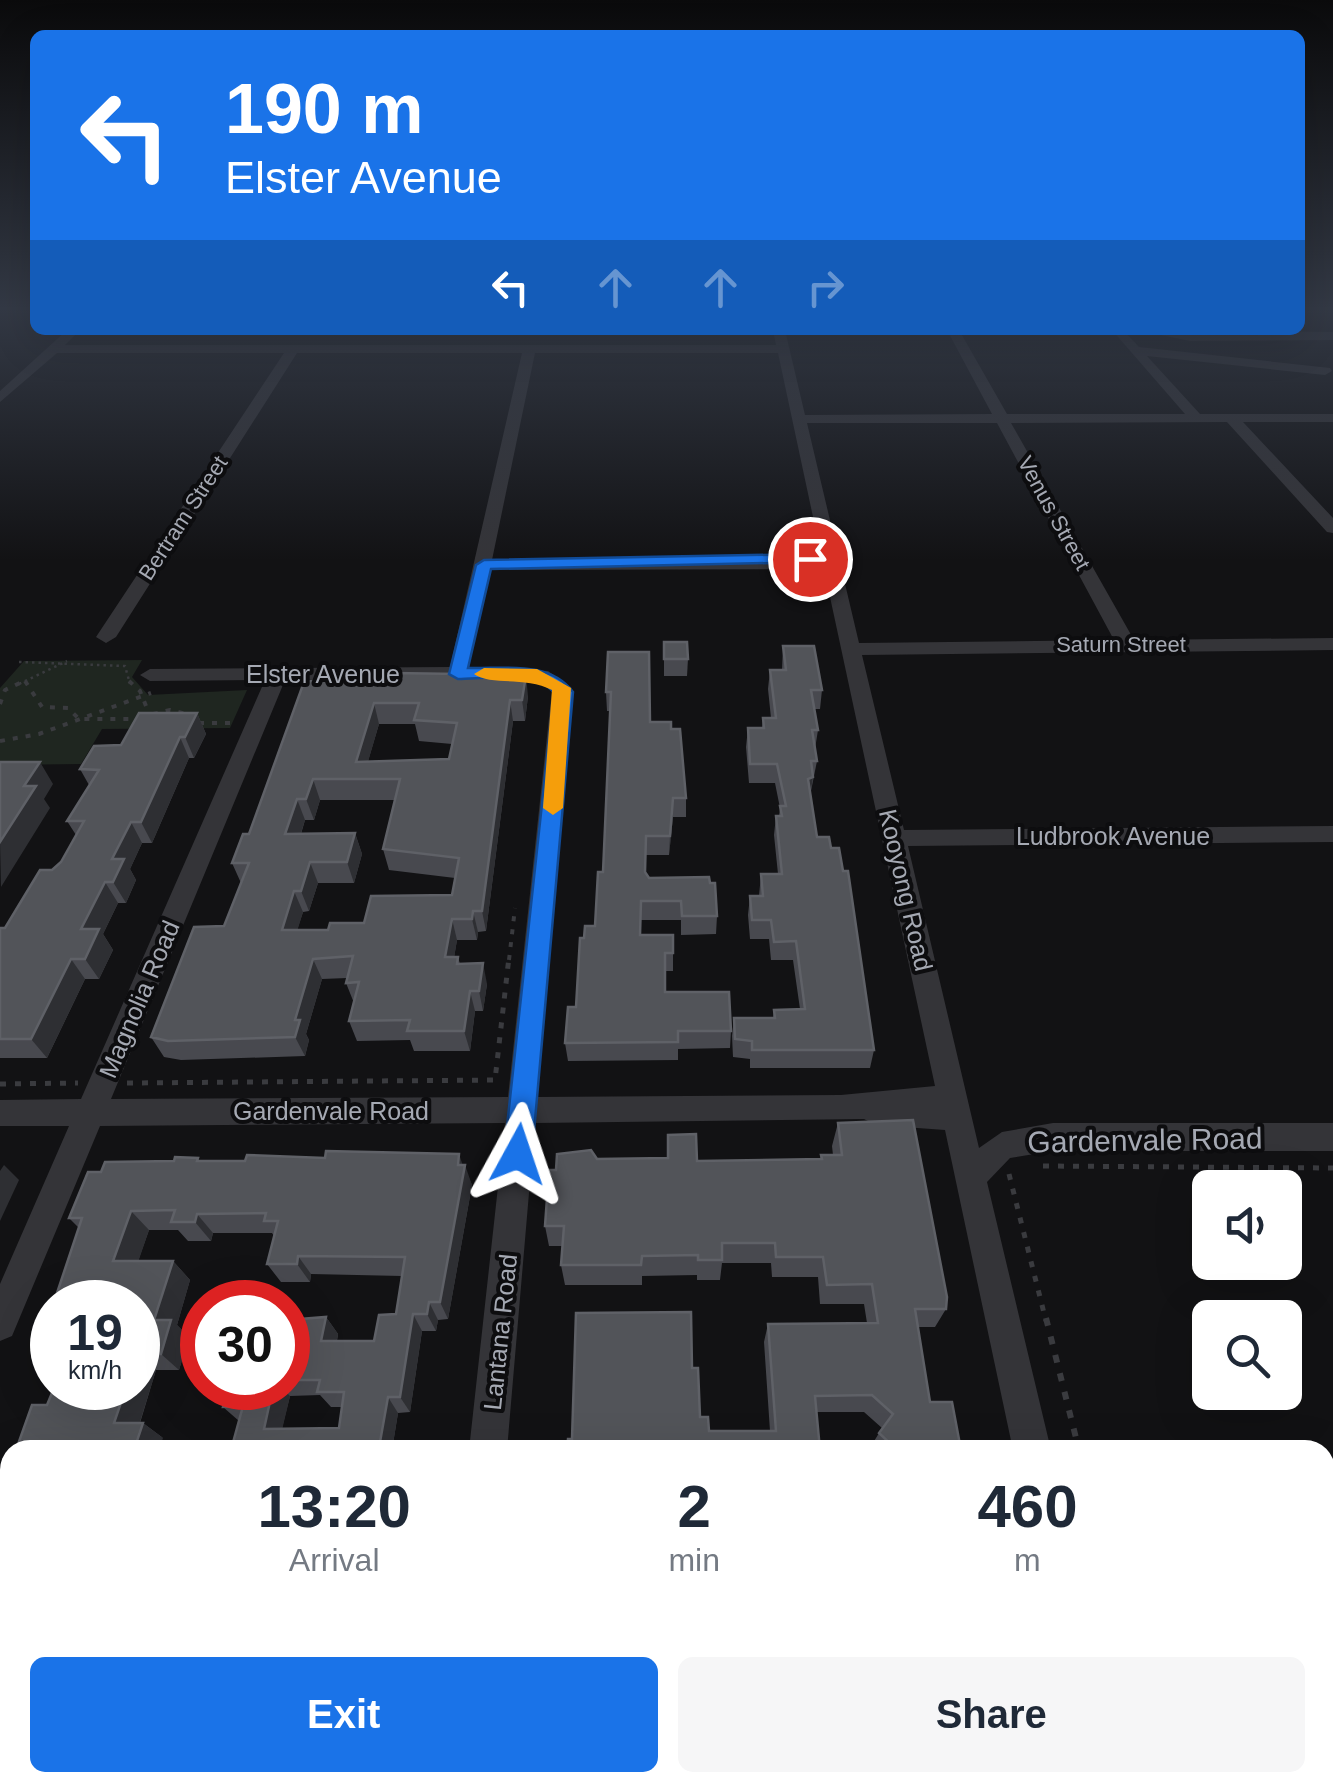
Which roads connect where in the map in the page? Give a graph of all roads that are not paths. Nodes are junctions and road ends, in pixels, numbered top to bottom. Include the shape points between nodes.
1 (264, 394) edge
2 (520, 394) edge
3 (794, 394) edge
4 (988, 394) edge
5 (1177, 394) edge
6 (1196, 418) junction
7 (1333, 418) edge
8 (1002, 419) junction
9 (1233, 420) junction
10 (800, 421) junction
11 (1333, 528) edge
12 (832, 562) junction
13 (484, 565) junction
14 (106, 636) dead end
15 (1126, 644) junction
16 (1333, 644) edge
17 (852, 645) junction
18 (278, 674) junction
19 (458, 674) junction
20 (554, 680) joint
21 (150, 687) road end
22 (1333, 834) edge
23 (894, 838) junction
24 (956, 1108) junction
25 (522, 1110) junction
26 (0, 1113) edge
27 (90, 1113) junction
28 (1333, 1136) edge
29 (971, 1177) junction
30 (0, 1324) edge
31 (489, 1440) edge
32 (1030, 1440) edge

1 - 14 street, Bertram Street
2 - 13 street
3 - 10 street, Kooyong Road
4 - 8 street, Venus Street
5 - 6 street
6 - 8 street
6 - 9 street
7 - 9 street
8 - 10 street
8 - 15 street, Venus Street
9 - 11 street
10 - 12 street, Kooyong Road
12 - 13 street
12 - 17 street, Kooyong Road
13 - 19 street
15 - 16 street, Saturn Street
15 - 17 street, Saturn Street
17 - 23 street, Kooyong Road
18 - 19 street, Elster Avenue
18 - 21 street, Elster Avenue
18 - 27 street, Magnolia Road
19 - 20 street, Elster Avenue
20 - 25 street, Lantana Road via 564,701
22 - 23 street, Ludbrook Avenue
23 - 24 street, Kooyong Road
24 - 25 street, Gardenvale Road via 922,1119 841,1108
24 - 29 street, Kooyong Road
25 - 27 street, Gardenvale Road
25 - 31 street, Lantana Road
26 - 27 street, Gardenvale Road
27 - 30 street, Magnolia Road
28 - 29 street, Gardenvale Road via 1053,1137 1002,1146
29 - 32 street, Kooyong Road

